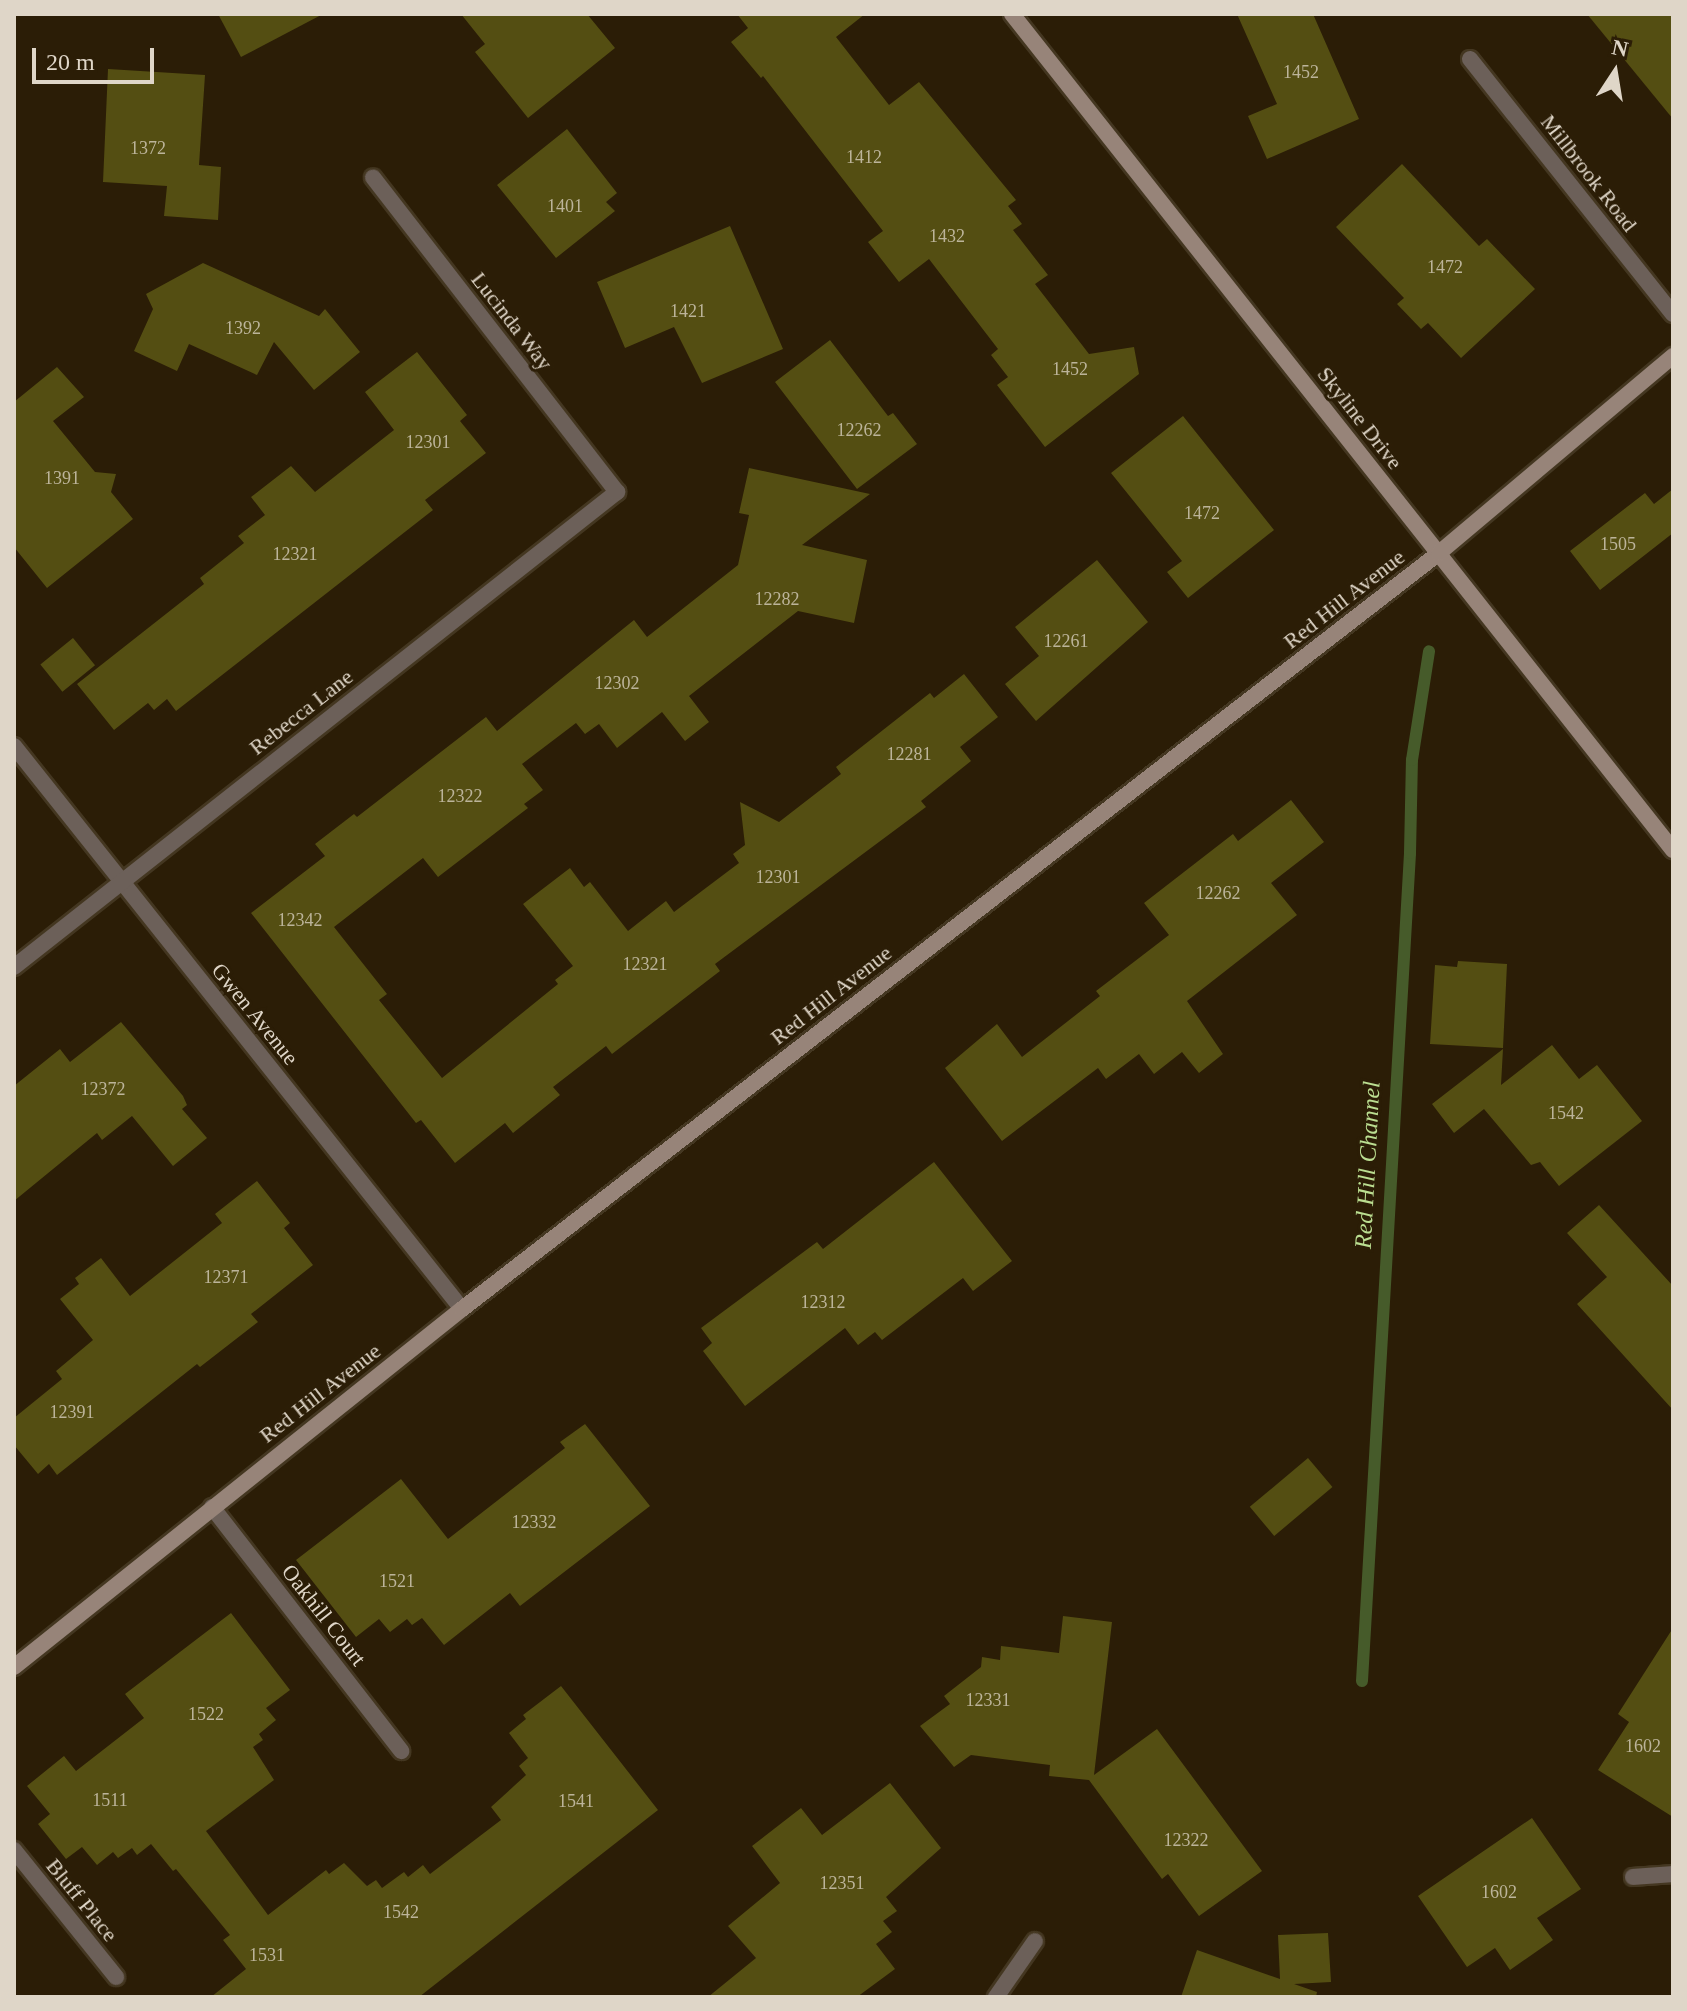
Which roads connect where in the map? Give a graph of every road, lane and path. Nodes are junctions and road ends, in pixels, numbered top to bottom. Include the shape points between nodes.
1 (1012, 14) edge
2 (1470, 59) dead end
3 (373, 177) dead end
4 (1673, 314) edge
5 (1673, 356) edge
6 (617, 492) joint
7 (1439, 553) junction
8 (14, 746) edge
9 (1673, 850) edge
10 (121, 881) junction
11 (14, 967) edge
12 (462, 1309) junction
13 (212, 1507) junction
14 (14, 1667) edge
15 (401, 1751) dead end
16 (14, 1850) edge
17 (1673, 1874) edge
18 (1633, 1877) dead end
19 (1035, 1941) dead end
20 (116, 1977) dead end
21 (996, 1997) edge

1 - 7 main road, Skyline Drive
2 - 4 street, Millbrook Road
3 - 6 street, Lucinda Way
5 - 7 main road, Red Hill Avenue
6 - 10 street, Rebecca Lane
7 - 9 main road, Skyline Drive
7 - 12 main road, Red Hill Avenue
8 - 10 street, Gwen Avenue
10 - 11 street, Rebecca Lane
10 - 12 street, Gwen Avenue
12 - 13 main road, Red Hill Avenue
13 - 14 main road, Red Hill Avenue
13 - 15 street, Oakhill Court
16 - 20 street, Bluff Place
17 - 18 street
19 - 21 street

